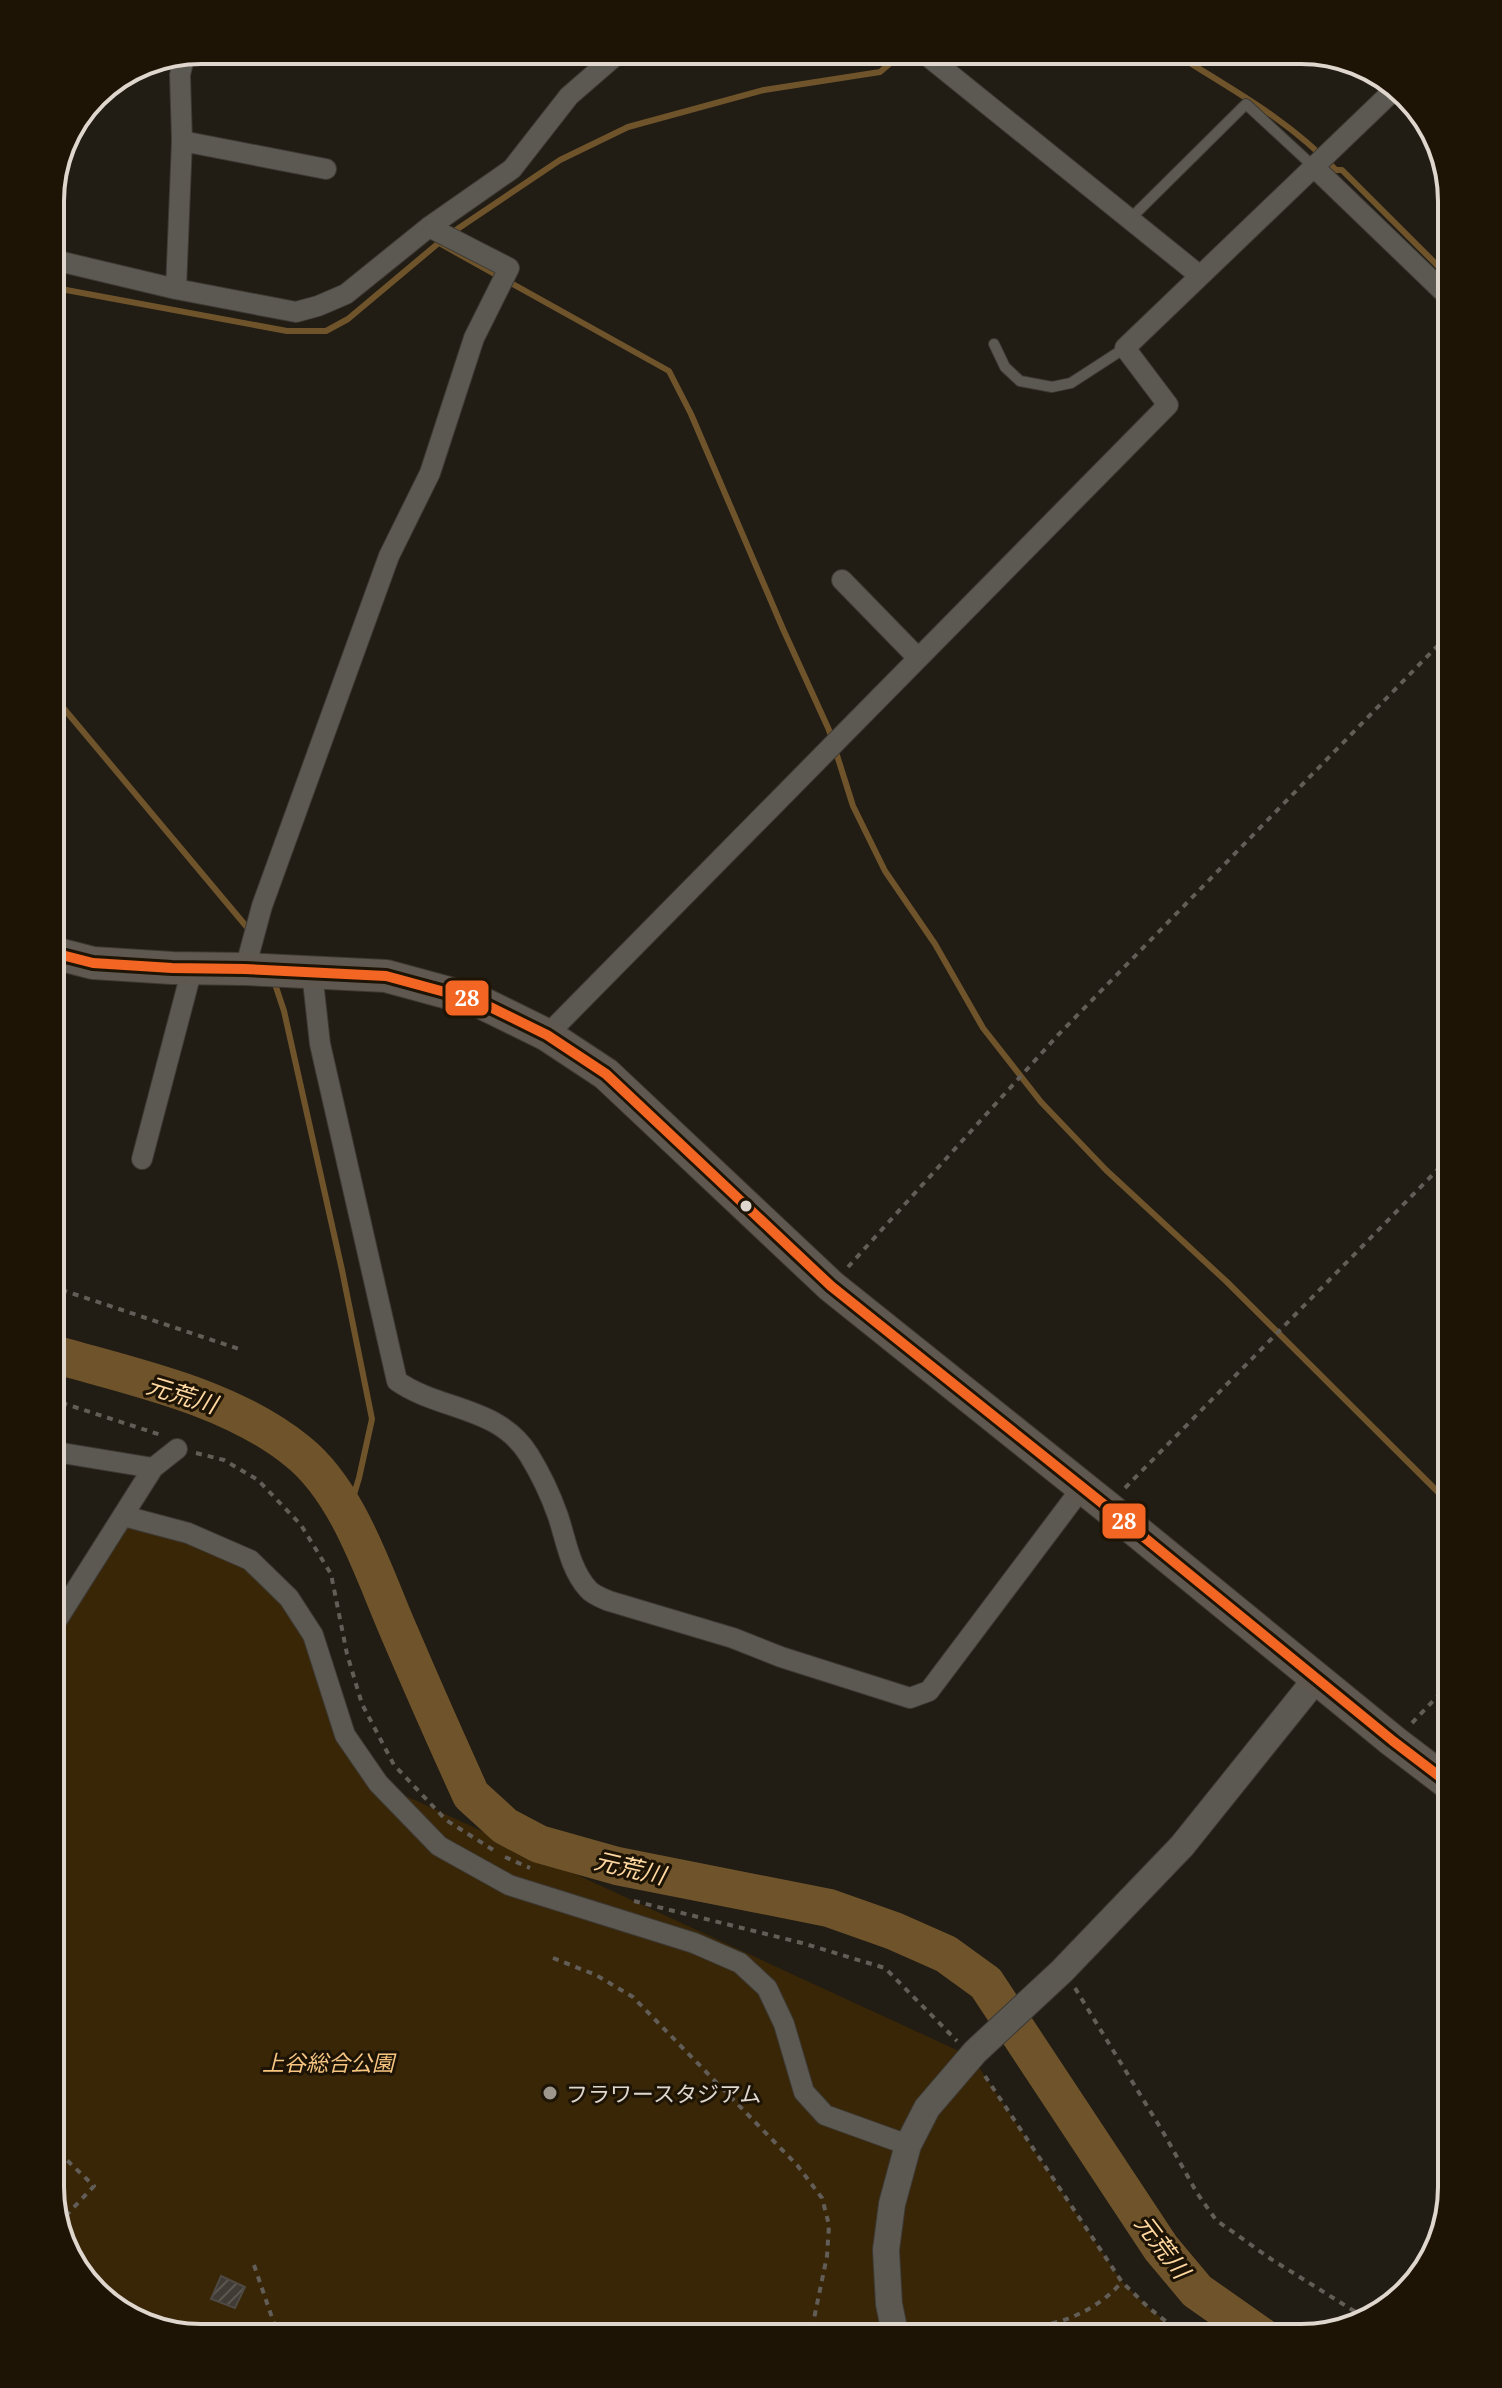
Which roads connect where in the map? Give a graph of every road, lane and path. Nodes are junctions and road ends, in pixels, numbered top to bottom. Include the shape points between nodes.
1 (606, 64) edge
2 (937, 64) edge
3 (182, 66) edge
4 (1388, 96) edge
5 (182, 141) junction
6 (1314, 166) junction
7 (326, 169) dead end
8 (1130, 219) junction
9 (429, 227) junction
10 (64, 262) edge
11 (1199, 275) junction
12 (1438, 286) edge
13 (176, 289) junction
14 (994, 344) dead end
15 (1125, 348) junction
16 (842, 580) dead end
17 (1438, 645) edge
18 (918, 658) junction
19 (64, 956) edge
20 (192, 969) junction
21 (245, 969) junction
22 (312, 972) junction
23 (547, 1035) junction
24 (142, 1159) dead end
25 (1438, 1169) edge
26 (831, 1286) junction
27 (64, 1291) edge
28 (242, 1350) dead end
29 (64, 1403) edge
30 (177, 1449) junction
31 (64, 1453) edge
32 (153, 1468) junction
33 (1081, 1489) junction
34 (1107, 1507) junction
35 (124, 1516) junction
36 (64, 1609) edge
37 (1316, 1679) junction
38 (1438, 1695) edge
39 (1393, 1741) junction
40 (1438, 1775) edge
41 (541, 1873) dead end
42 (625, 1899) dead end
43 (553, 1958) dead end
44 (1058, 1974) junction
45 (973, 2054) junction
46 (908, 2145) junction
47 (64, 2157) edge
48 (67, 2214) edge
49 (254, 2265) dead end
50 (1122, 2282) junction
51 (1356, 2312) edge
52 (274, 2324) edge
53 (813, 2324) edge
54 (893, 2324) edge
55 (1049, 2324) edge
56 (1169, 2324) edge

1 - 9 street via 569,96 512,169
2 - 8 street
3 - 5 street
4 - 6 street
5 - 7 street
5 - 13 street
6 - 8 lane via 1246,104
6 - 11 street
6 - 12 street
8 - 11 street
9 - 13 street via 346,294 296,312
9 - 21 street via 509,268 474,338 430,473 389,556 262,906
10 - 13 street
11 - 15 street
14 - 15 lane via 1005,367 1020,381 1052,387 1071,383
15 - 18 street via 1168,405
16 - 18 street
17 - 26 path via 1058,1035
18 - 23 street
19 - 20 main road via 93,963
20 - 21 main road
20 - 24 street
21 - 22 main road
22 - 23 main road via 386,976 478,1001
22 - 33 street via 320,1044 397,1381 504,1426 528,1453 556,1511 576,1573 590,1592 910,1698 929,1691
23 - 26 main road via 606,1074
25 - 34 path
26 - 33 main road
27 - 28 path
29 - 30 path via 158,1433
30 - 32 street
30 - 41 path via 224,1460 258,1480 301,1525 331,1574 362,1704 394,1765 446,1820
31 - 32 street
32 - 35 street
33 - 34 main road
34 - 37 main road
35 - 36 street
35 - 46 street via 188,1533 250,1560 289,1598 313,1635 345,1735 378,1783 439,1846 509,1885 694,1943 740,1963 767,1988 804,2092 825,2115
37 - 39 main road
37 - 44 street via 1182,1846
38 - 39 path
39 - 40 main road
42 - 45 path via 885,1968
43 - 53 path via 633,1997 797,2165 822,2198 828,2241
44 - 45 street
44 - 51 path via 1078,1993 1216,2220
45 - 46 street via 927,2108
45 - 50 path
46 - 54 street via 886,2250
47 - 48 path via 94,2186
49 - 52 path
50 - 55 path via 1073,2318
50 - 56 path

